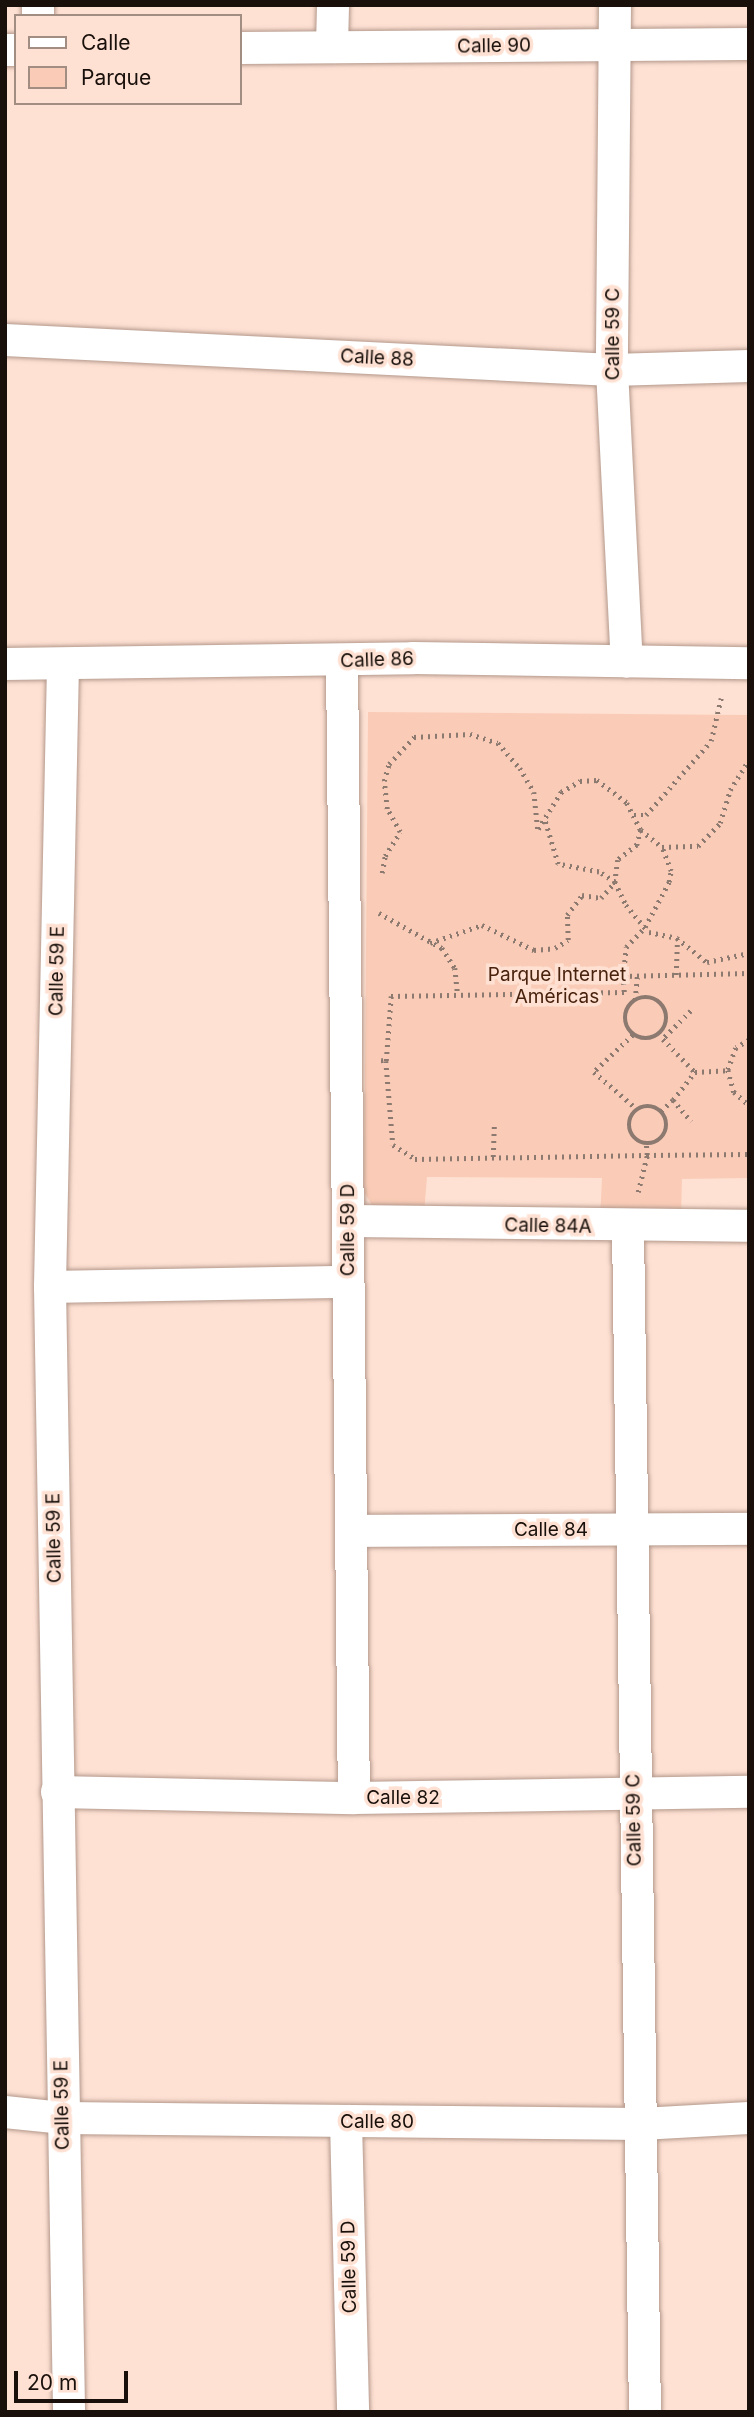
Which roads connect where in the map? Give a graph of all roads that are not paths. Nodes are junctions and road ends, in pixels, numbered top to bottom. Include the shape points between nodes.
1 (333, 5) edge
2 (615, 5) edge
3 (749, 44) edge
4 (614, 45) junction
5 (332, 47) junction
6 (242, 48) edge
7 (5, 340) edge
8 (749, 366) edge
9 (612, 370) junction
10 (342, 662) junction
11 (626, 662) junction
12 (739, 663) edge
13 (5, 664) edge
14 (63, 665) junction
15 (348, 1221) junction
16 (749, 1226) edge
17 (628, 1228) junction
18 (348, 1282) junction
19 (50, 1287) junction
20 (630, 1529) junction
21 (749, 1529) edge
22 (353, 1531) junction
23 (749, 1791) edge
24 (57, 1792) junction
25 (633, 1796) junction
26 (354, 1798) junction
27 (5, 2112) edge
28 (62, 2118) junction
29 (749, 2118) edge
30 (346, 2121) junction
31 (641, 2123) junction
32 (69, 2412) edge
33 (353, 2412) edge
34 (645, 2412) edge

1 - 5 street
2 - 4 street, Calle 59 C
3 - 4 street, Calle 90
4 - 5 street, Calle 90
4 - 9 street, Calle 59 C
5 - 6 street, Calle 90
7 - 9 street, Calle 88
8 - 9 street, Calle 88
9 - 11 street, Calle 59 C
10 - 11 street, Calle 86 via 413,658
10 - 14 street, Calle 86
10 - 15 street, Calle 59 D
11 - 12 street, Calle 86
13 - 14 street, Calle 86
14 - 19 street, Calle 59 E
15 - 17 street, Calle 84A
15 - 18 street, Calle 59 D
16 - 17 street, Calle 84A
17 - 20 street, Calle 59 C
18 - 19 street
18 - 22 street, Calle 59 D
19 - 24 street, Calle 59 E
20 - 21 street, Calle 84
20 - 22 street, Calle 84
20 - 25 street, Calle 59 C
22 - 26 street, Calle 59 D
23 - 25 street, Calle 82
24 - 26 street, Calle 82
24 - 28 street, Calle 59 E
25 - 26 street, Calle 82
25 - 31 street, Calle 59 C
27 - 28 street, Calle 80
28 - 30 street, Calle 80
28 - 32 street, Calle 59 E
29 - 31 street, Calle 80
30 - 31 street, Calle 80
30 - 33 street, Calle 59 D
31 - 34 street, Calle 59 C

